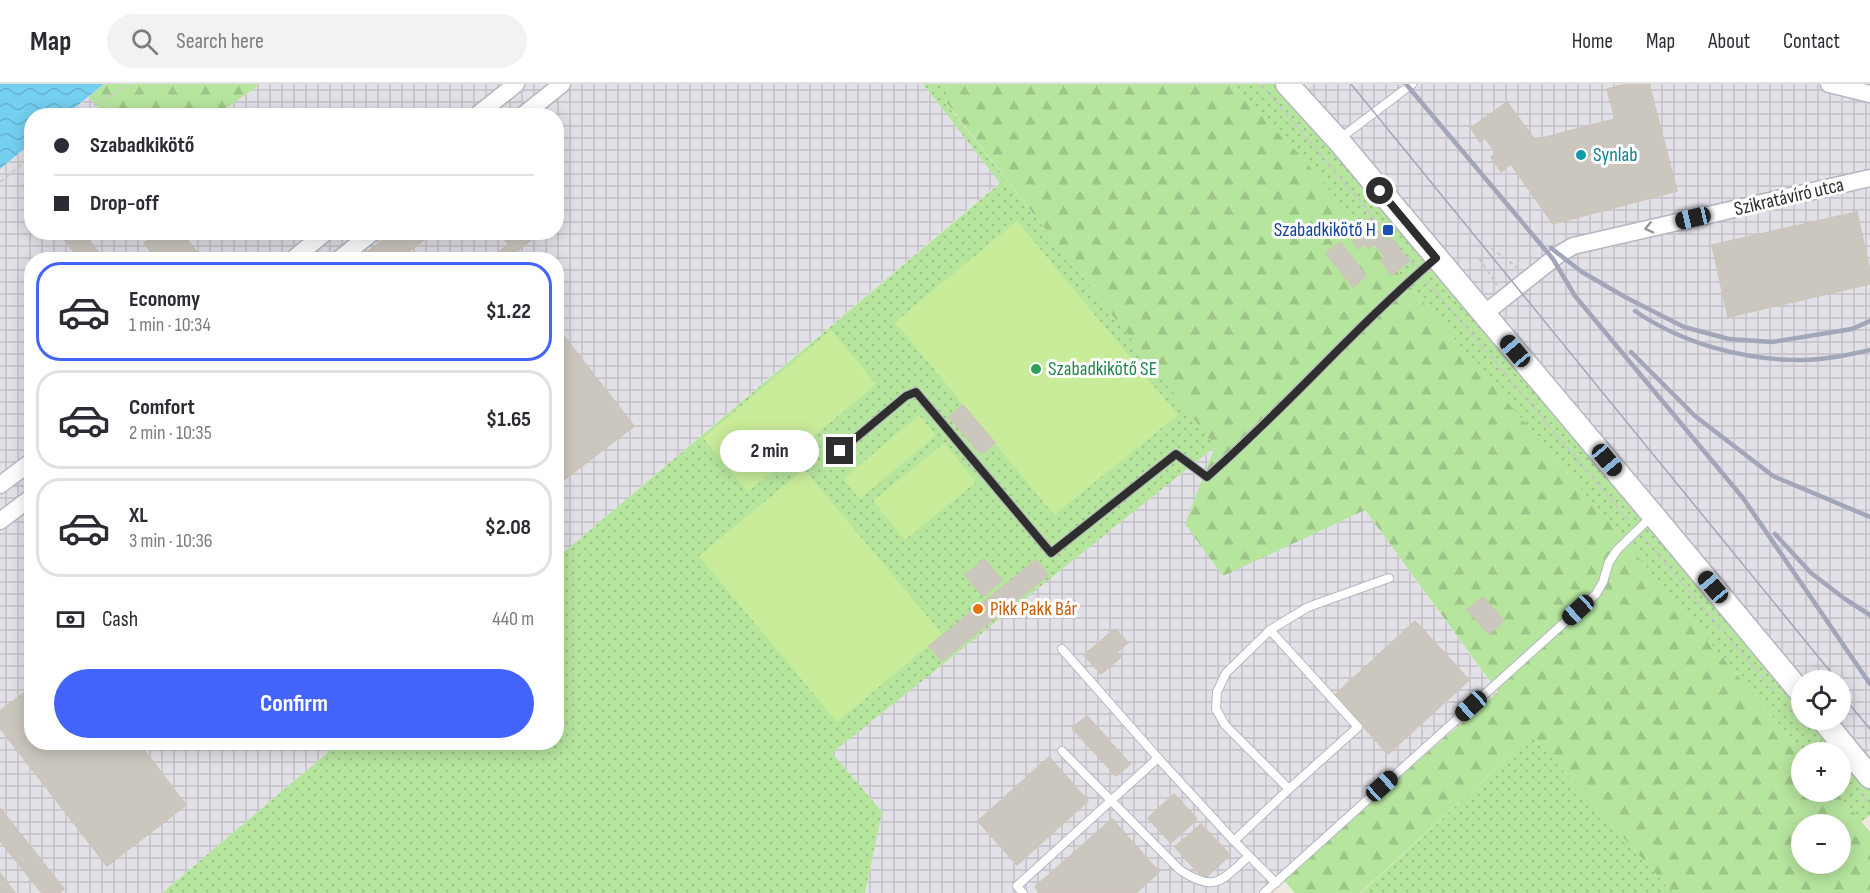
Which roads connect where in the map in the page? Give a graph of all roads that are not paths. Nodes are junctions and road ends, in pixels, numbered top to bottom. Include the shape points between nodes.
1 (562, 84) edge
2 (1287, 84) edge
3 (1412, 84) edge
4 (1829, 84) edge
5 (512, 85) edge
6 (1870, 94) edge
7 (485, 108) edge
8 (532, 108) edge
9 (1338, 140) junction
10 (1870, 178) edge
11 (316, 240) edge
12 (363, 240) edge
13 (302, 252) edge
14 (348, 252) edge
15 (1428, 265) junction
16 (1484, 315) junction
17 (840, 451) dead end
18 (24, 467) edge
19 (0, 485) edge
20 (24, 503) edge
21 (0, 521) edge
22 (1645, 522) junction
23 (1389, 578) dead end
24 (1270, 630) junction
25 (1062, 649) dead end
26 (1791, 696) edge
27 (1819, 730) edge
28 (1062, 751) dead end
29 (1158, 758) junction
30 (1870, 777) edge
31 (1289, 789) junction
32 (1111, 801) junction
33 (1234, 841) junction
34 (1249, 855) junction
35 (1276, 883) junction
36 (1023, 893) edge
37 (1264, 893) edge

1 - 8 street
2 - 9 main road
3 - 9 lane
4 - 6 street
5 - 7 street
9 - 15 main road
10 -> 16 street, Szikratávíró utca via 1573,246
11 - 13 street
12 - 14 street
15 - 16 main road via 1465,292
15 - 17 lane via 1207,477 1176,454 1051,553 916,392
16 - 22 main road
18 - 19 street
20 - 21 street
22 - 26 main road
22 - 35 lane via 1609,562 1596,594
23 - 24 lane via 1308,607
24 - 31 lane via 1226,673 1217,692 1216,709 1225,725
24 - 31 lane via 1358,727
25 - 29 lane
27 - 30 main road
28 - 32 lane
29 - 32 lane
29 - 33 lane
31 - 33 lane
32 - 34 lane via 1180,870 1204,885 1222,880
32 - 36 lane via 1017,886
33 - 34 lane
34 - 35 lane
35 - 37 lane

